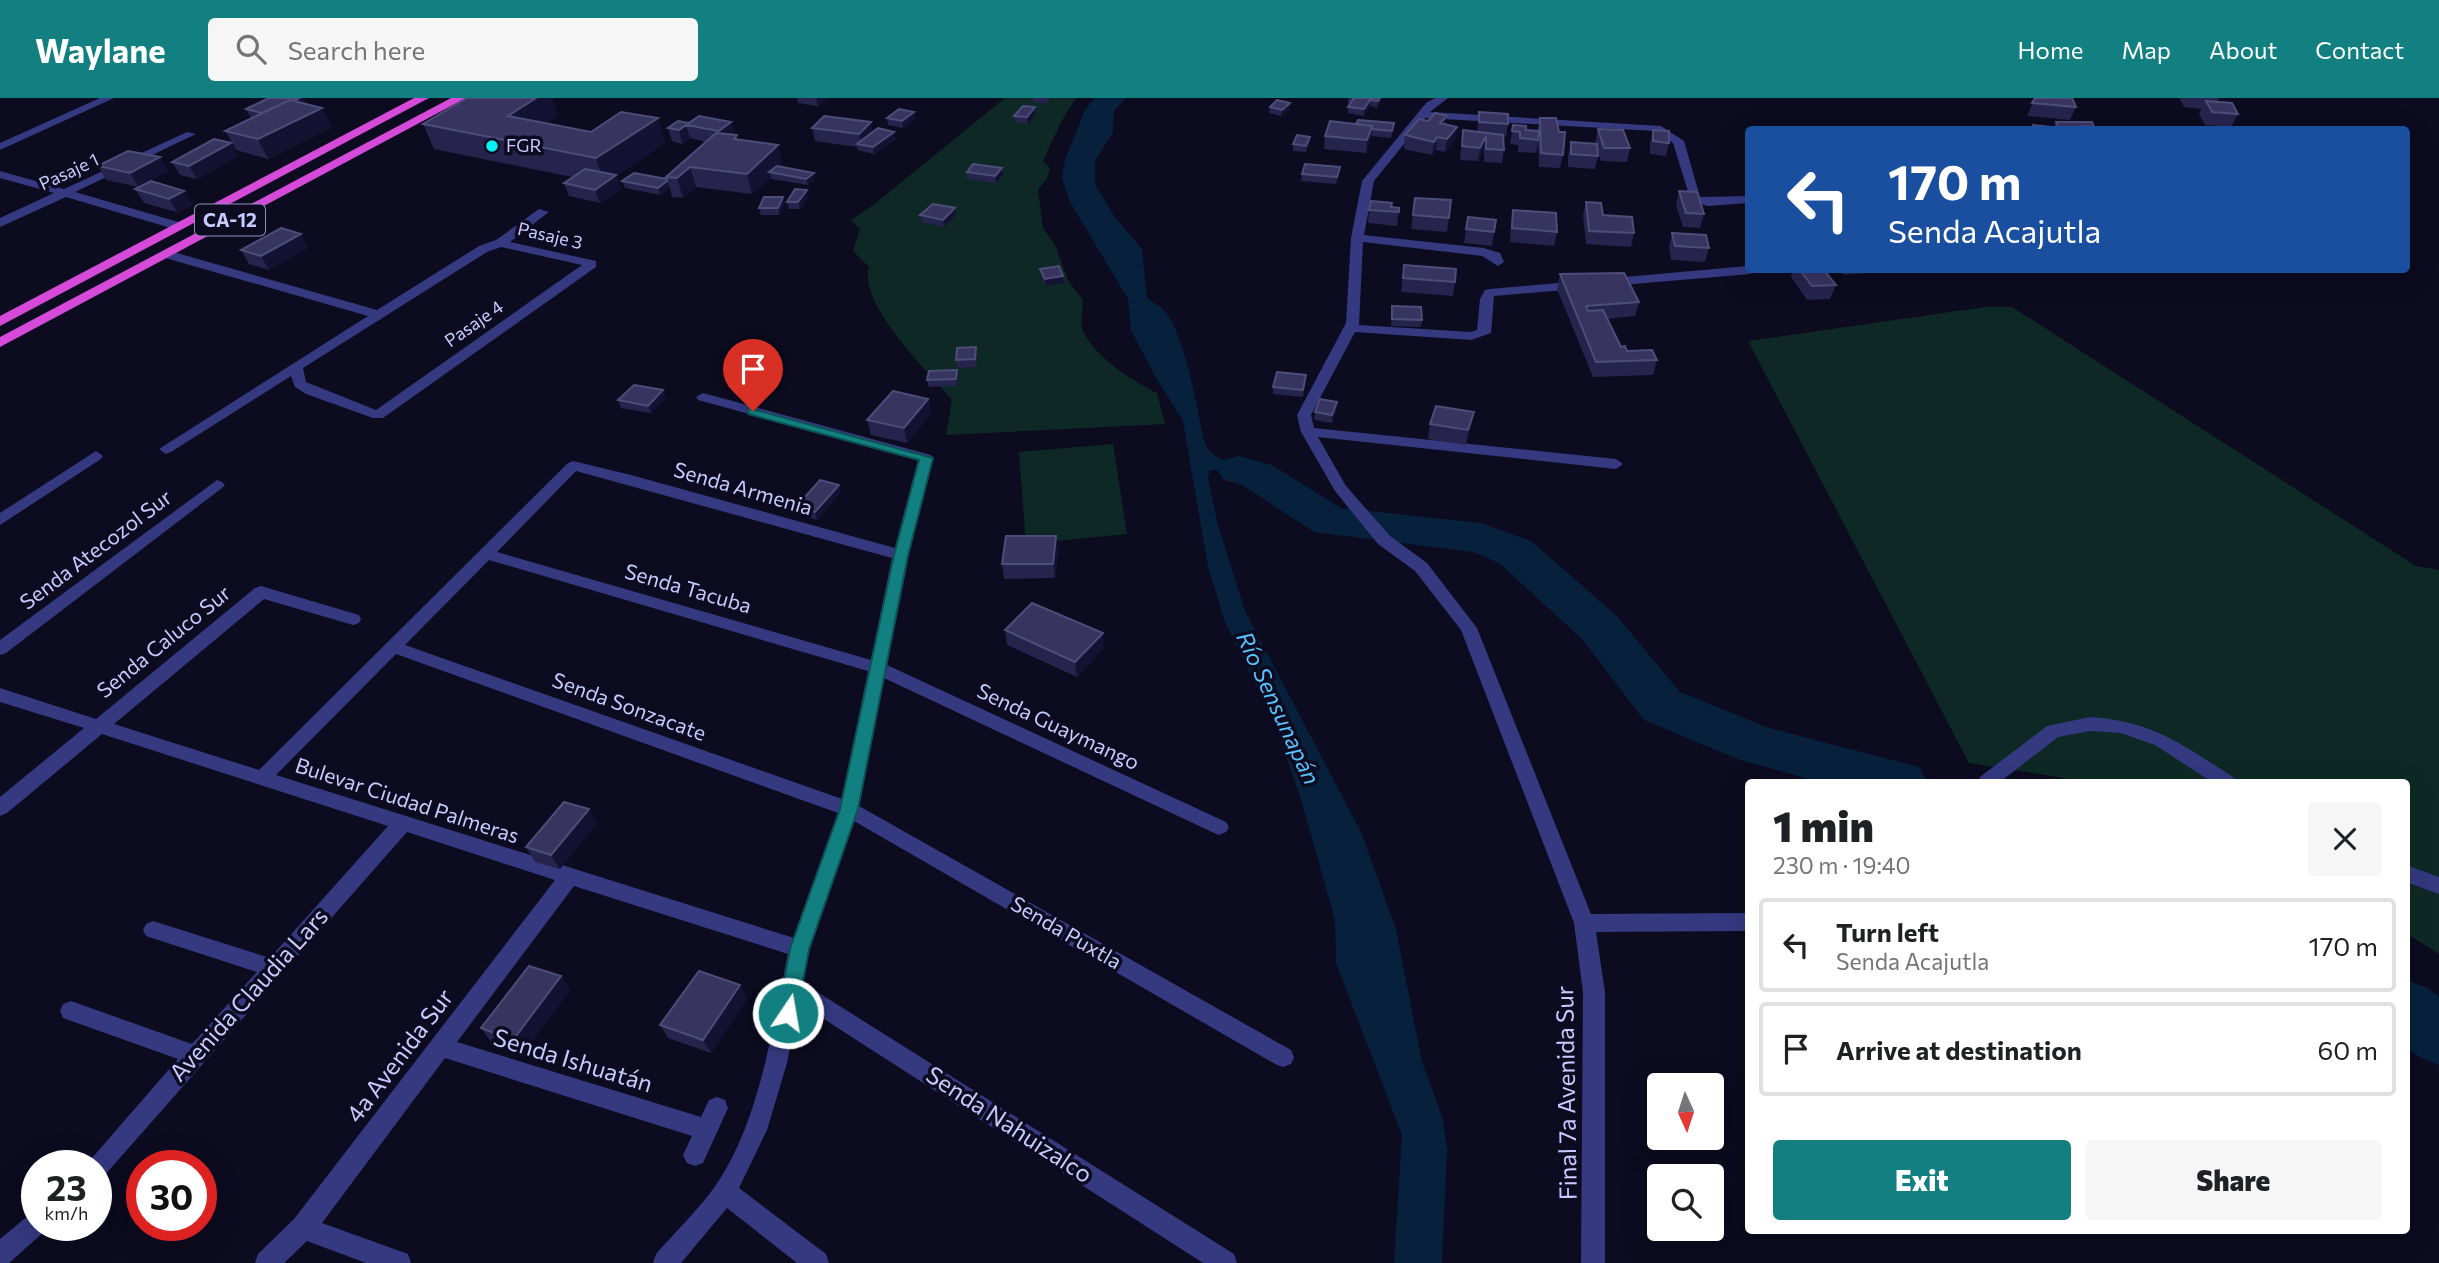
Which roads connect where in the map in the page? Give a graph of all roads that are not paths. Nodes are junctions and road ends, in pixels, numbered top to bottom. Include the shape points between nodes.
1 (109, 98) edge
2 (423, 98) edge
3 (460, 98) edge
4 (1443, 98) edge
5 (1423, 114) junction
6 (191, 134) dead end
7 (0, 147) edge
8 (0, 174) edge
9 (65, 193) junction
10 (1745, 200) edge
11 (542, 212) dead end
12 (0, 223) edge
13 (178, 226) junction
14 (1357, 239) junction
15 (500, 243) junction
16 (166, 254) junction
17 (1498, 262) dead end
18 (592, 264) joint
19 (1745, 270) edge
20 (375, 314) junction
21 (0, 322) edge
22 (1350, 328) junction
23 (0, 343) edge
24 (296, 368) junction
25 (703, 397) dead end
26 (1308, 432) junction
27 (166, 449) dead end
28 (96, 456) dead end
29 (1616, 464) dead end
30 (218, 485) dead end
31 (0, 520) edge
32 (486, 554) junction
33 (901, 555) junction
34 (353, 619) dead end
35 (393, 647) junction
36 (0, 649) edge
37 (878, 668) junction
38 (0, 695) edge
39 (96, 727) junction
40 (261, 779) junction
41 (1991, 779) edge
42 (2221, 779) edge
43 (0, 808) edge
44 (849, 809) junction
45 (402, 824) junction
46 (1219, 827) dead end
47 (2410, 875) edge
48 (569, 877) junction
49 (2439, 886) edge
50 (1745, 922) edge
51 (1584, 923) junction
52 (153, 930) dead end
53 (800, 949) junction
54 (273, 968) junction
55 (794, 988) junction
56 (71, 1011) dead end
57 (440, 1047) junction
58 (195, 1055) junction
59 (1283, 1057) dead end
60 (717, 1108) dead end
61 (699, 1128) junction
62 (112, 1153) edge
63 (695, 1156) dead end
64 (725, 1192) junction
65 (303, 1228) junction
66 (21, 1237) edge
67 (0, 1255) edge
68 (267, 1263) edge
69 (399, 1263) edge
70 (665, 1263) edge
71 (817, 1263) edge
72 (1225, 1263) edge
73 (1593, 1263) edge

1 - 7 street
2 - 13 highway, CA-12
3 - 16 highway, CA-12
4 - 5 street
5 - 10 street via 1657,128 1678,141 1695,199
5 - 14 street via 1368,181
6 - 9 street, Pasaje 1
8 - 9 street
9 - 12 street, Pasaje 1
9 - 13 street
11 - 15 street
13 - 21 highway, CA-12
14 - 17 street via 1484,252 1496,256
14 - 22 street
15 - 18 street, Pasaje 3
15 - 20 street via 482,249
16 - 20 street
16 - 23 highway, CA-12
18 - 24 street, Pasaje 4 via 378,415 311,391 300,384
19 - 22 street via 1490,293 1485,333 1471,337
20 - 24 street
22 - 26 street via 1304,415
24 - 27 street
25 - 33 street via 926,458
26 - 29 street
26 - 51 street, Final 7a Avenida Sur via 1340,488 1384,540 1421,567 1468,628
28 - 31 street
30 - 36 street, Senda Atecozol Sur
32 - 33 street, Senda Armenia via 573,466
32 - 35 street
32 - 37 street, Senda Tacuba
33 - 37 street
34 - 39 street, Senda Caluco Sur via 261,592
35 - 40 street
35 - 44 street, Senda Sonzacate
37 - 44 street
37 - 46 street, Senda Guaymango
38 - 39 street, Bulevar Ciudad Palmeras
39 - 40 street, Bulevar Ciudad Palmeras
39 - 43 street, Senda Caluco Sur
40 - 45 street, Bulevar Ciudad Palmeras
41 - 42 street via 2053,731 2090,724 2122,726 2161,740
44 - 53 street
44 - 59 street, Senda Puxtla
45 - 48 street, Bulevar Ciudad Palmeras
45 - 54 street, Avenida Claudia Lars
47 - 49 street
48 - 53 street, Bulevar Ciudad Palmeras
48 - 57 street, 4a Avenida Sur
50 - 51 street
51 - 73 street, Final 7a Avenida Sur via 1594,992
52 - 54 street
53 - 55 street
54 - 58 street, Avenida Claudia Lars
55 - 64 street via 756,1130
55 - 72 street, Senda Nahuizalco
56 - 58 street
57 - 61 street, Senda Ishuatán
57 - 65 street, 4a Avenida Sur
58 - 62 street, Avenida Claudia Lars
60 - 61 street
61 - 63 street
64 - 70 street
64 - 71 street
65 - 68 street, 4a Avenida Sur
65 - 69 street
66 - 67 street

